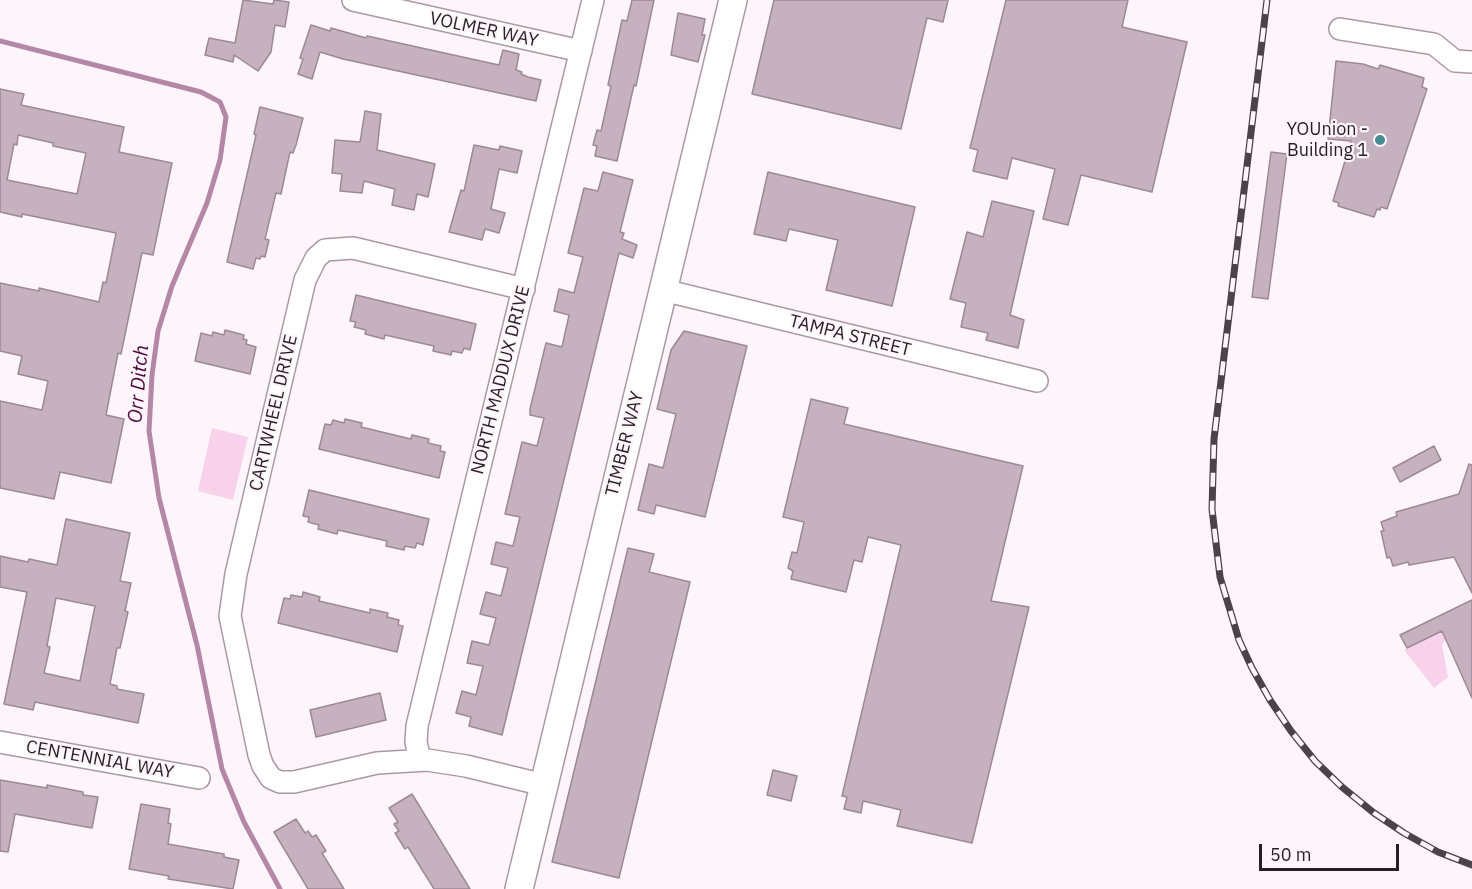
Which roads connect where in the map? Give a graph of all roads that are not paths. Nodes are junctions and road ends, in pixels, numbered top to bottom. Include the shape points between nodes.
1 (352, 0) edge
2 (593, 0) edge
3 (733, 0) edge
4 (1340, 29) dead end
5 (581, 51) junction
6 (1472, 62) edge
7 (524, 289) junction
8 (663, 290) junction
9 (1037, 381) dead end
10 (0, 742) edge
11 (420, 760) junction
12 (199, 778) dead end
13 (544, 785) junction
14 (519, 889) edge

1 - 5 street, VOLMER WAY
2 - 5 street, NORTH MADDUX DRIVE
3 - 8 street, TIMBER WAY
4 - 6 street via 1434,44 1455,61
5 - 7 street, NORTH MADDUX DRIVE
7 - 11 street, NORTH MADDUX DRIVE via 417,726
7 - 11 street, CARTWHEEL DRIVE via 353,248 325,250 316,258 305,280 232,596 234,640 259,755 270,778 294,782 377,763
8 - 9 street, TAMPA STREET
8 - 13 street, TIMBER WAY
10 - 12 street, CENTENNIAL WAY
11 - 13 street via 466,766
13 - 14 street, TIMBER WAY

